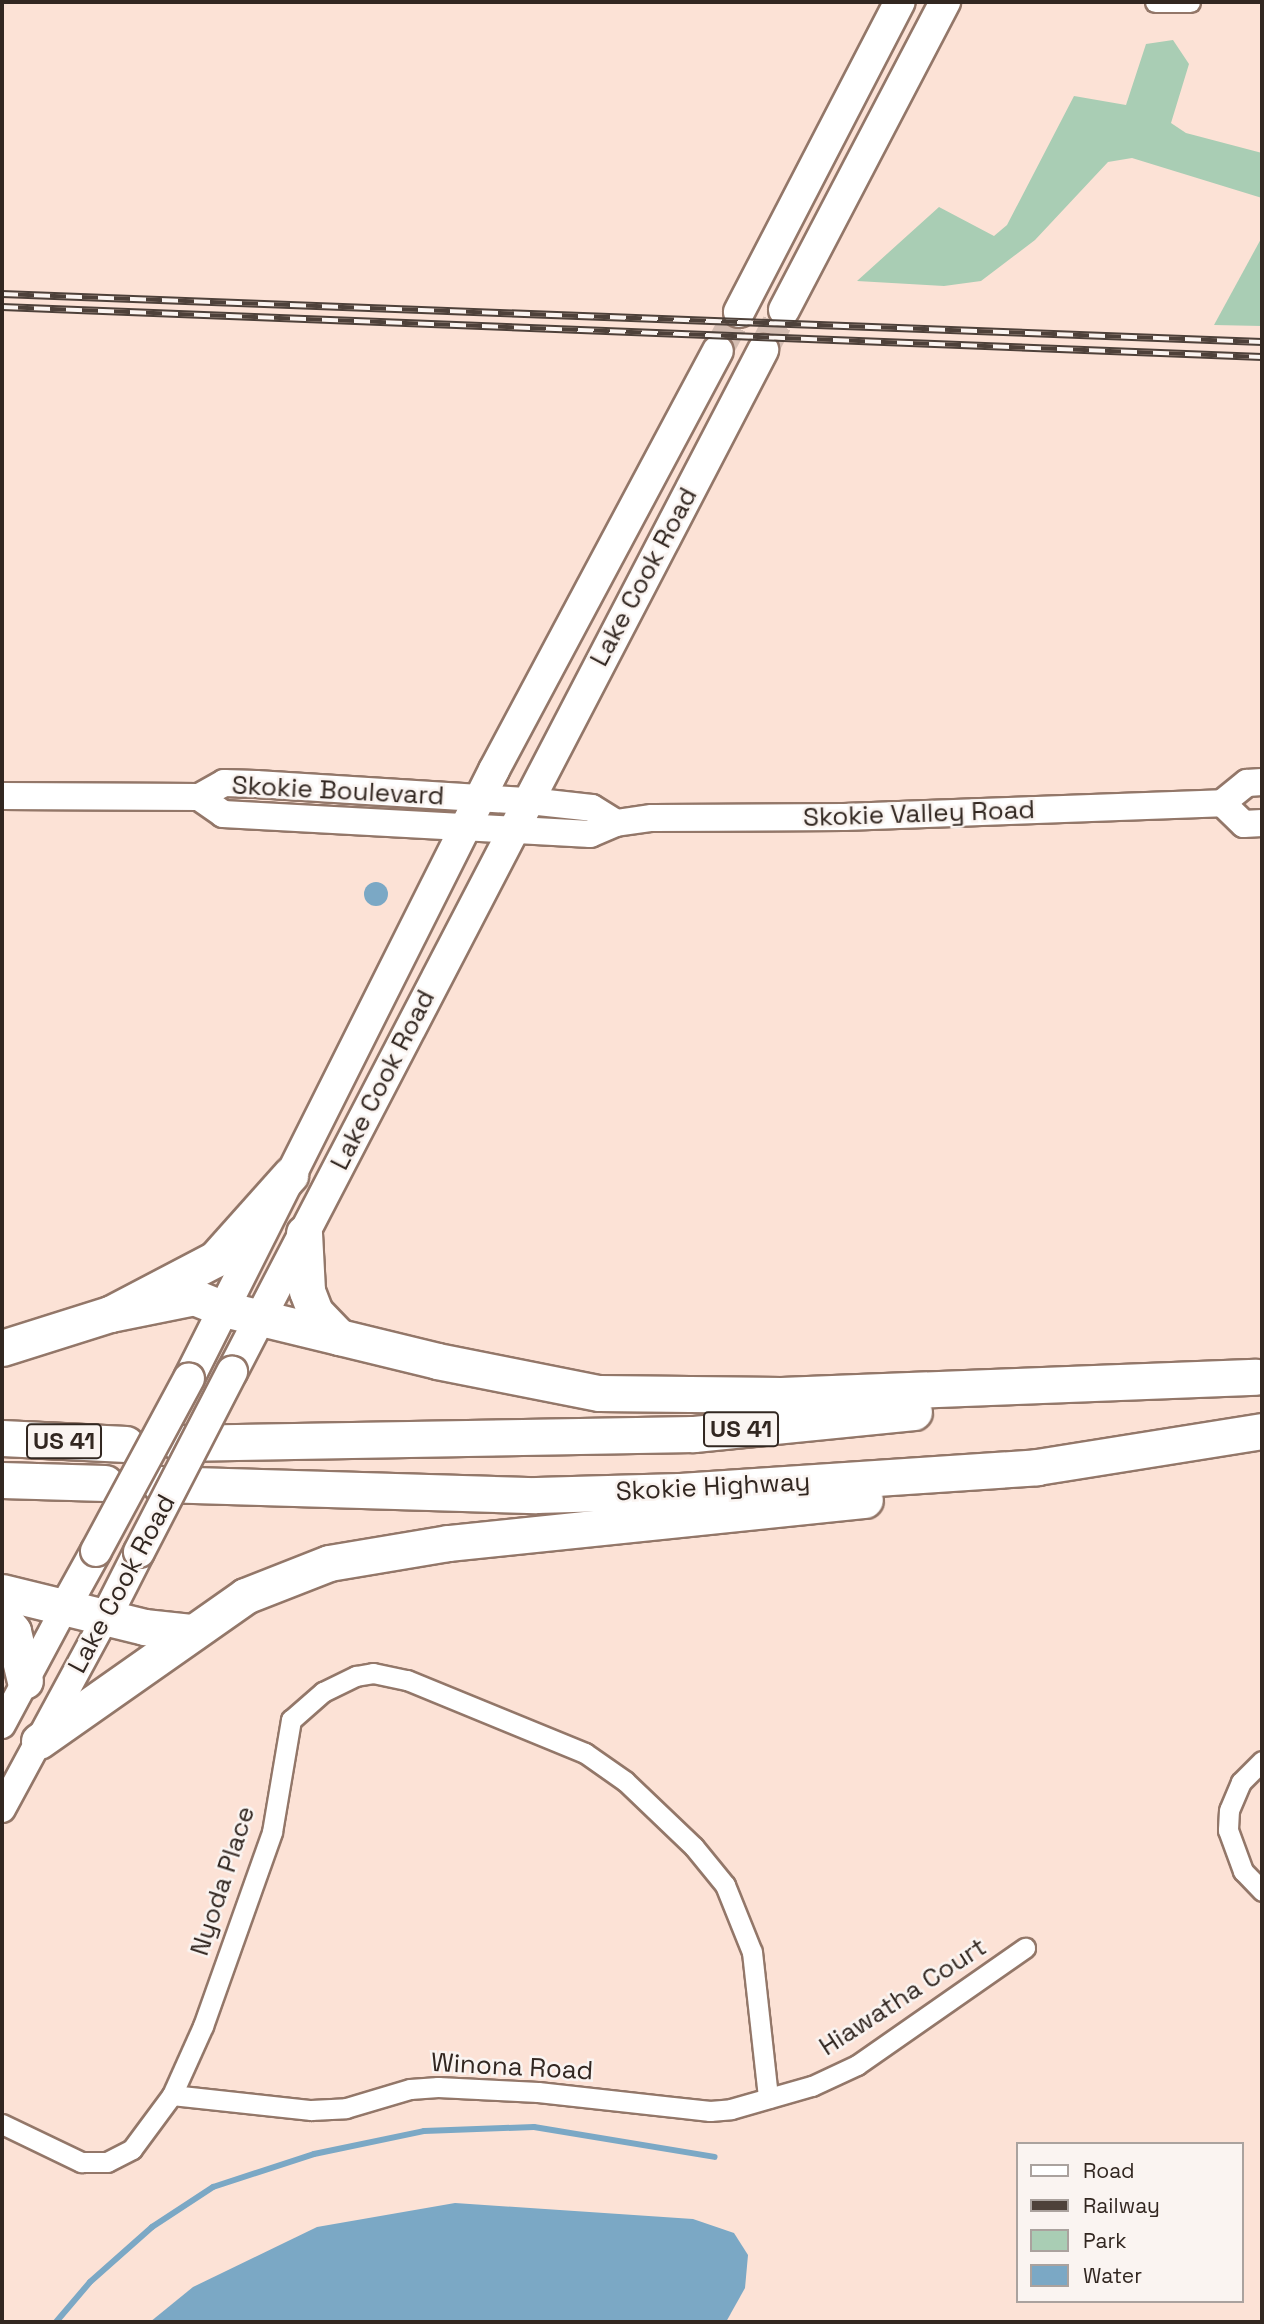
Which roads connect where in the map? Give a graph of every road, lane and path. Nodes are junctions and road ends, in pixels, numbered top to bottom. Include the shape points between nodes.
1 (901, 2) edge
2 (945, 2) edge
3 (1155, 2) edge
4 (1190, 2) edge
5 (784, 310) tunnel mouth
6 (739, 312) tunnel mouth
7 (763, 350) tunnel mouth
8 (718, 351) tunnel mouth
9 (1262, 782) edge
10 (2, 796) edge
11 (199, 797) junction
12 (480, 798) junction
13 (529, 801) junction
14 (1222, 803) junction
15 (616, 823) junction
16 (1262, 823) edge
17 (465, 828) junction
18 (512, 833) junction
19 (290, 1175) junction
20 (304, 1233) junction
21 (223, 1309) junction
22 (110, 1314) junction
23 (261, 1317) junction
24 (339, 1337) junction
25 (2, 1348) edge
26 (1259, 1376) edge
27 (1262, 1431) edge
28 (2, 1438) edge
29 (179, 1443) dead end
30 (126, 1444) dead end
31 (1037, 1466) junction
32 (2, 1480) edge
33 (105, 1483) dead end
34 (160, 1484) dead end
35 (2, 1592) edge
36 (65, 1607) junction
37 (2, 1617) edge
38 (106, 1618) junction
39 (191, 1632) junction
40 (25, 1681) junction
41 (2, 1725) edge
42 (39, 1741) junction
43 (1262, 1761) edge
44 (2, 1810) edge
45 (1262, 1891) edge
46 (1025, 1948) dead end
47 (172, 2095) junction
48 (768, 2098) junction
49 (2, 2124) edge

1 - 6 main road
2 - 5 main road
3 - 4 street
7 - 13 main road, Lake Cook Road
8 - 12 main road, Lake Cook Road
9 - 14 main road via 1247,783
10 - 11 main road, Skokie Boulevard
11 - 12 main road, Skokie Boulevard via 224,783
11 - 17 main road, Skokie Boulevard via 223,814
12 - 13 main road
12 - 17 main road, Lake Cook Road
13 - 15 main road via 592,808
13 - 18 main road, Lake Cook Road
14 - 15 main road, Skokie Valley Road via 844,817 652,818
14 - 16 main road via 1244,824
15 - 18 main road, Skokie Valley Road via 590,834
17 - 18 main road, Skokie Valley Road
17 - 19 main road, Lake Cook Road
18 - 20 main road, Lake Cook Road
19 - 21 main road, Lake Cook Road
19 - 22 highway via 215,1259
20 - 23 main road, Lake Cook Road
20 - 24 highway via 307,1291 315,1312
21 - 22 highway via 194,1297
21 - 23 highway
21 - 36 main road, Lake Cook Road, bridge
22 - 25 highway
23 - 24 highway
23 - 38 main road, Lake Cook Road, bridge
24 - 26 highway via 586,1391 681,1397
26 - 29 highway, Skokie Highway / US 41 via 694,1434
27 - 31 highway, Skokie Highway / US 41
28 - 30 highway, US 41
31 - 34 highway, Skokie Highway / US 41 via 680,1491 536,1495
31 - 39 highway via 936,1490 837,1504 369,1553 329,1563 245,1596
32 - 33 highway, US 41
35 - 36 highway
36 - 38 highway
36 - 40 main road, Lake Cook Road
37 - 40 highway via 13,1631
38 - 39 highway
38 - 42 main road, Lake Cook Road
39 - 42 highway
40 - 41 main road, Lake Cook Road
42 - 44 main road, Lake Cook Road
43 - 45 street via 1241,1782 1229,1810 1228,1830 1243,1871
46 - 48 street, Hiawatha Court via 856,2065 812,2086
47 - 48 street, Winona Road via 311,2110 346,2108 411,2089 438,2087 538,2092 710,2111
47 - 48 street, Nyoda Place via 203,2026 272,1832 291,1720 323,1692 356,1676 386,1674 585,1754 694,1847 725,1885 752,1952
47 - 49 street via 132,2149 107,2162 81,2162

